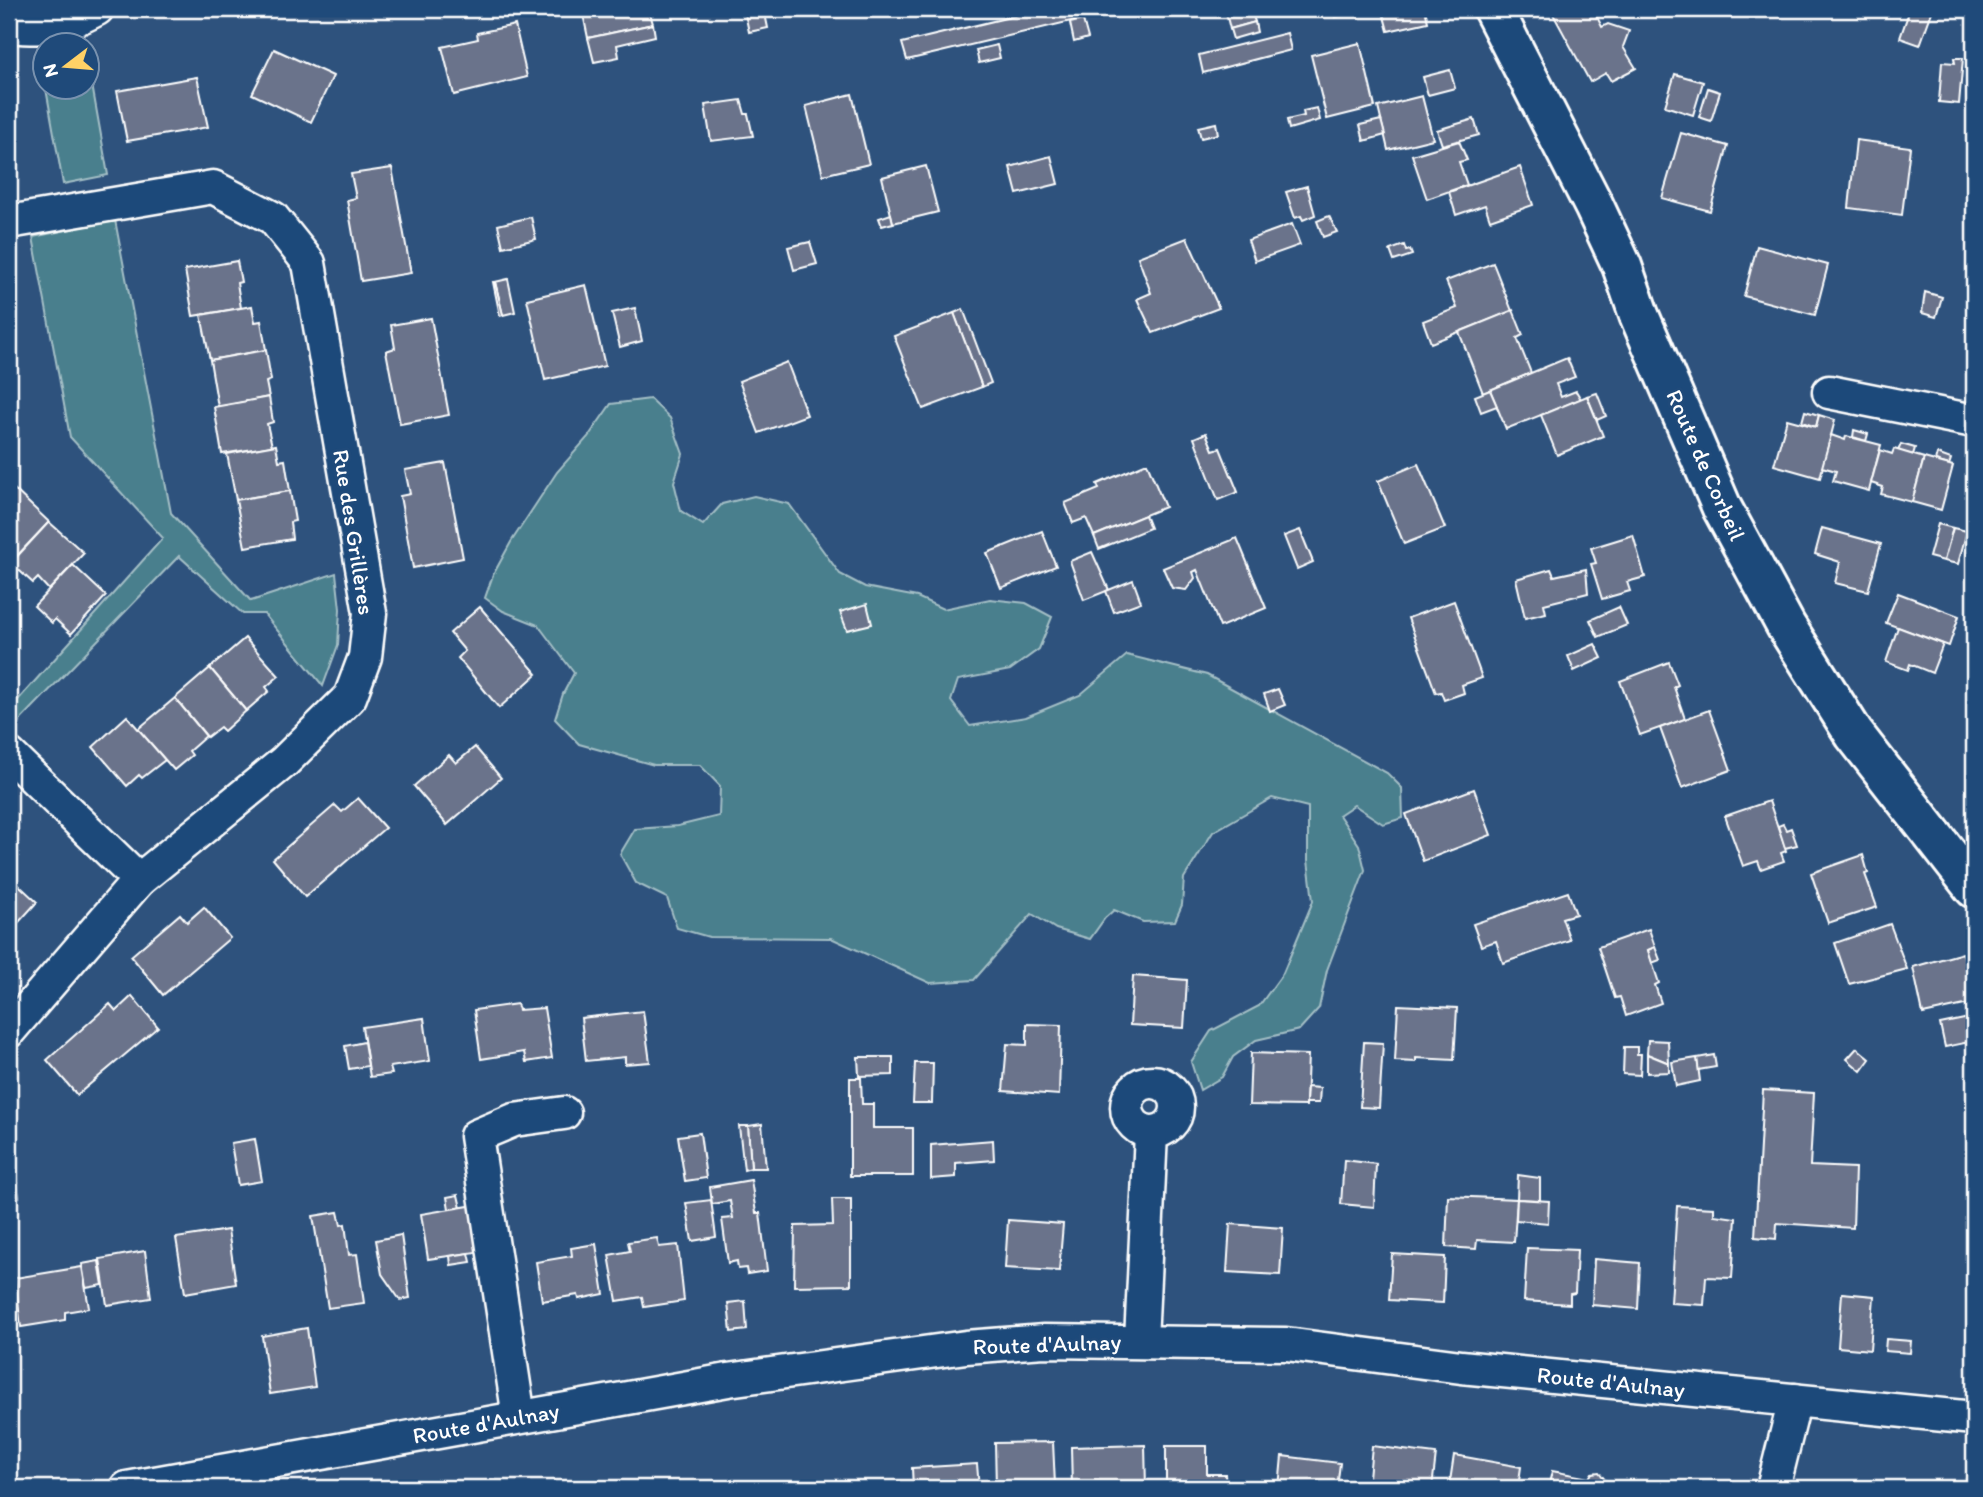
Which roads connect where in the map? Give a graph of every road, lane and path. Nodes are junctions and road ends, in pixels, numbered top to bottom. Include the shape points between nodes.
1 (97, 9) edge
2 (1493, 9) edge
3 (9, 26) edge
4 (9, 222) edge
5 (1829, 392) dead end
6 (1974, 421) edge
7 (9, 754) edge
8 (139, 880) junction
9 (1974, 888) edge
10 (9, 1031) edge
11 (564, 1113) dead end
12 (1151, 1134) dead end
13 (1141, 1340) junction
14 (1796, 1400) junction
15 (519, 1417) junction
16 (1974, 1418) edge
17 (127, 1488) edge
18 (1773, 1488) edge

1 - 3 street via 50,29
2 - 9 main road, Route de Corbeil via 1594,205 1722,508 1779,614 1854,734
4 - 8 street, Rue des Grillères via 212,187 273,218 309,263 370,613 365,657 350,696 294,753
5 - 6 street
7 - 8 street
8 - 10 street, Rue des Grillères
11 - 15 street via 514,1120 476,1136
12 - 13 street
13 - 14 street, Route d'Aulnay via 1286,1344 1461,1367
13 - 15 street, Route d'Aulnay via 966,1347 728,1380
14 - 16 street, Route d'Aulnay
14 - 18 street
15 - 17 street, Route d'Aulnay

